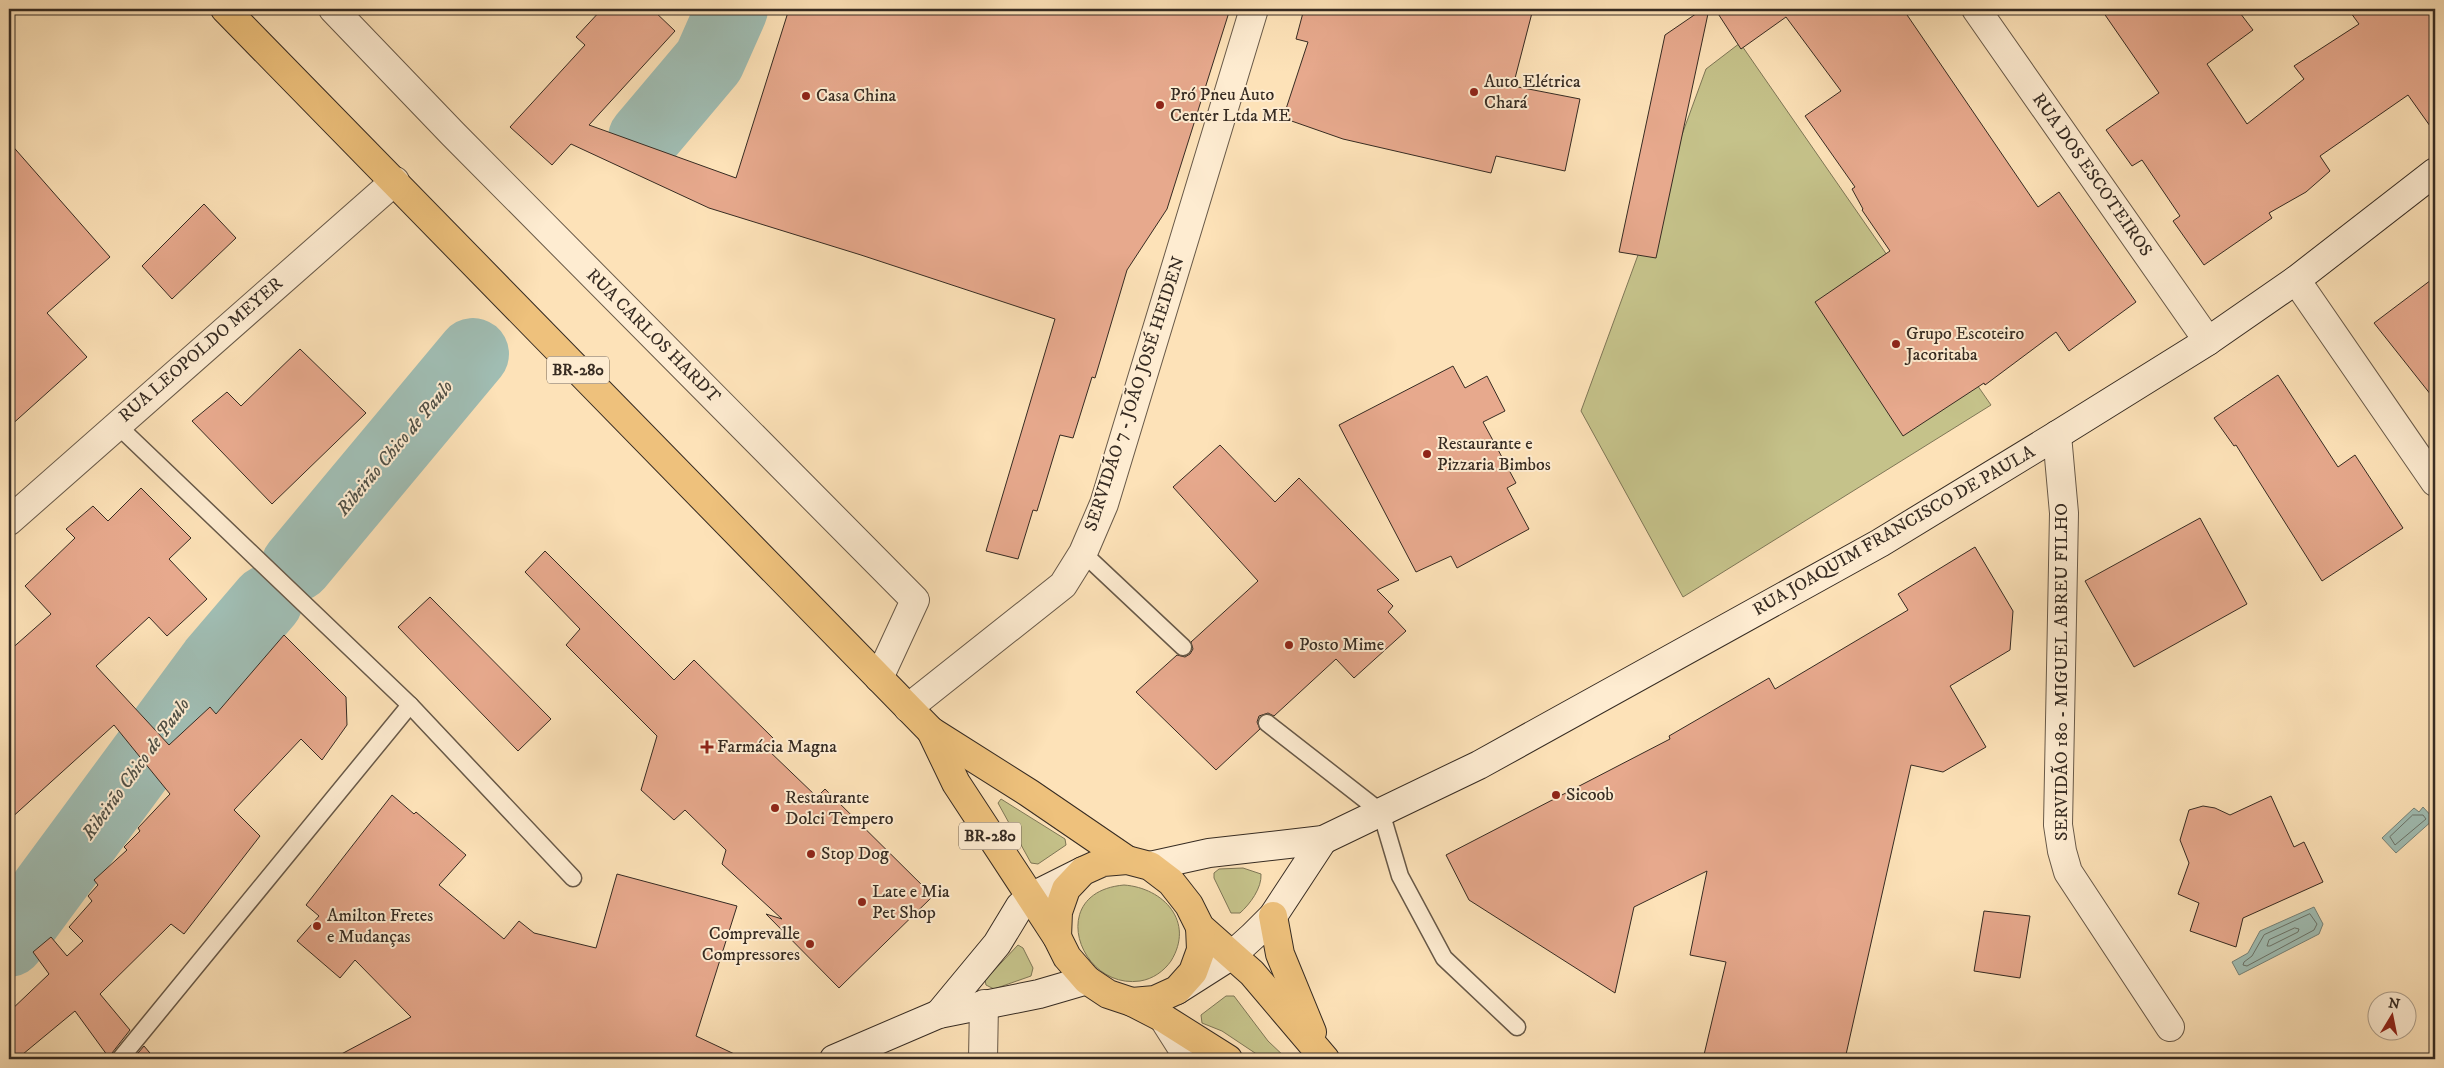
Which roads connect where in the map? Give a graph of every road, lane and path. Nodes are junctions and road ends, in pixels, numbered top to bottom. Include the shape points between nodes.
1 (225, 9) edge
2 (333, 9) edge
3 (1254, 9) edge
4 (1976, 9) edge
5 (2435, 172) edge
6 (394, 181) junction
7 (2296, 280) junction
8 (2208, 341) junction
9 (116, 424) junction
10 (2057, 435) junction
11 (2435, 482) edge
12 (9, 521) edge
13 (1083, 552) junction
14 (1183, 647) dead end
15 (879, 678) junction
16 (410, 704) junction
17 (908, 708) junction
18 (1267, 723) dead end
19 (931, 731) junction
20 (1381, 812) junction
21 (1323, 840) junction
22 (1138, 863) junction
23 (1083, 871) junction
24 (573, 878) dead end
25 (1031, 898) junction
26 (1273, 916) junction
27 (1200, 926) junction
28 (1057, 937) junction
29 (1232, 955) junction
30 (1087, 980) junction
31 (1177, 990) junction
32 (1132, 1002) junction
33 (984, 1004) junction
34 (938, 1014) junction
35 (1163, 1018) junction
36 (1517, 1027) dead end
37 (2170, 1027) dead end
38 (1323, 1057) edge
39 (120, 1059) edge
40 (834, 1059) edge
41 (983, 1059) edge
42 (1189, 1059) edge
43 (1228, 1059) edge

1 - 6 highway, BR-280
2 - 15 street, RUA CARLOS HARDT via 915,600
3 - 13 street, SERVIDÃO 7 - JOÃO JOSÉ HEIDEN via 1104,504
4 - 8 street, RUA DOS ESCOTEIROS
5 - 7 street, RUA JOAQUIM FRANCISCO DE PAULA
6 - 9 street, RUA LEOPOLDO MEYER
6 - 15 highway, BR-280
7 - 8 street, RUA JOAQUIM FRANCISCO DE PAULA
7 - 11 street
8 - 10 street, RUA JOAQUIM FRANCISCO DE PAULA
9 - 12 street, RUA LEOPOLDO MEYER
9 - 16 lane
10 - 20 street, RUA JOAQUIM FRANCISCO DE PAULA via 1872,548 1479,765
10 - 37 street, SERVIDÃO 180 - MIGUEL ABREU FILHO via 2064,513 2058,825 2062,851 2068,872
13 - 14 lane
13 - 17 street, SERVIDÃO 7 - JOÃO JOSÉ HEIDEN via 1063,585
15 - 17 highway, BR-280
16 - 24 lane
16 - 39 lane
17 - 19 highway, BR-280
18 - 20 lane
19 - 22 highway, BR-280
19 - 25 highway, BR-280 via 956,782
20 - 21 street, RUA JOAQUIM FRANCISCO DE PAULA
20 - 36 lane via 1400,876 1444,958
21 - 22 street, RUA JOAQUIM FRANCISCO DE PAULA
21 - 26 street
22 - 23 highway via 1103,862
22 - 27 highway via 1171,882
23 - 25 street
23 - 28 highway via 1066,889 1058,912
25 - 28 highway, BR-280
25 - 34 street via 1015,912 997,944
26 - 29 street
26 - 38 highway via 1280,954
27 - 29 highway
27 - 31 highway via 1201,950 1192,972
28 - 30 highway via 1067,957
29 - 31 street
29 - 38 highway via 1252,973
30 - 32 highway via 1108,994
30 - 33 street via 1038,994
31 - 32 highway via 1155,1000
32 - 35 highway
33 - 34 street
33 - 41 street
34 - 40 street
35 - 42 street
35 - 43 highway

